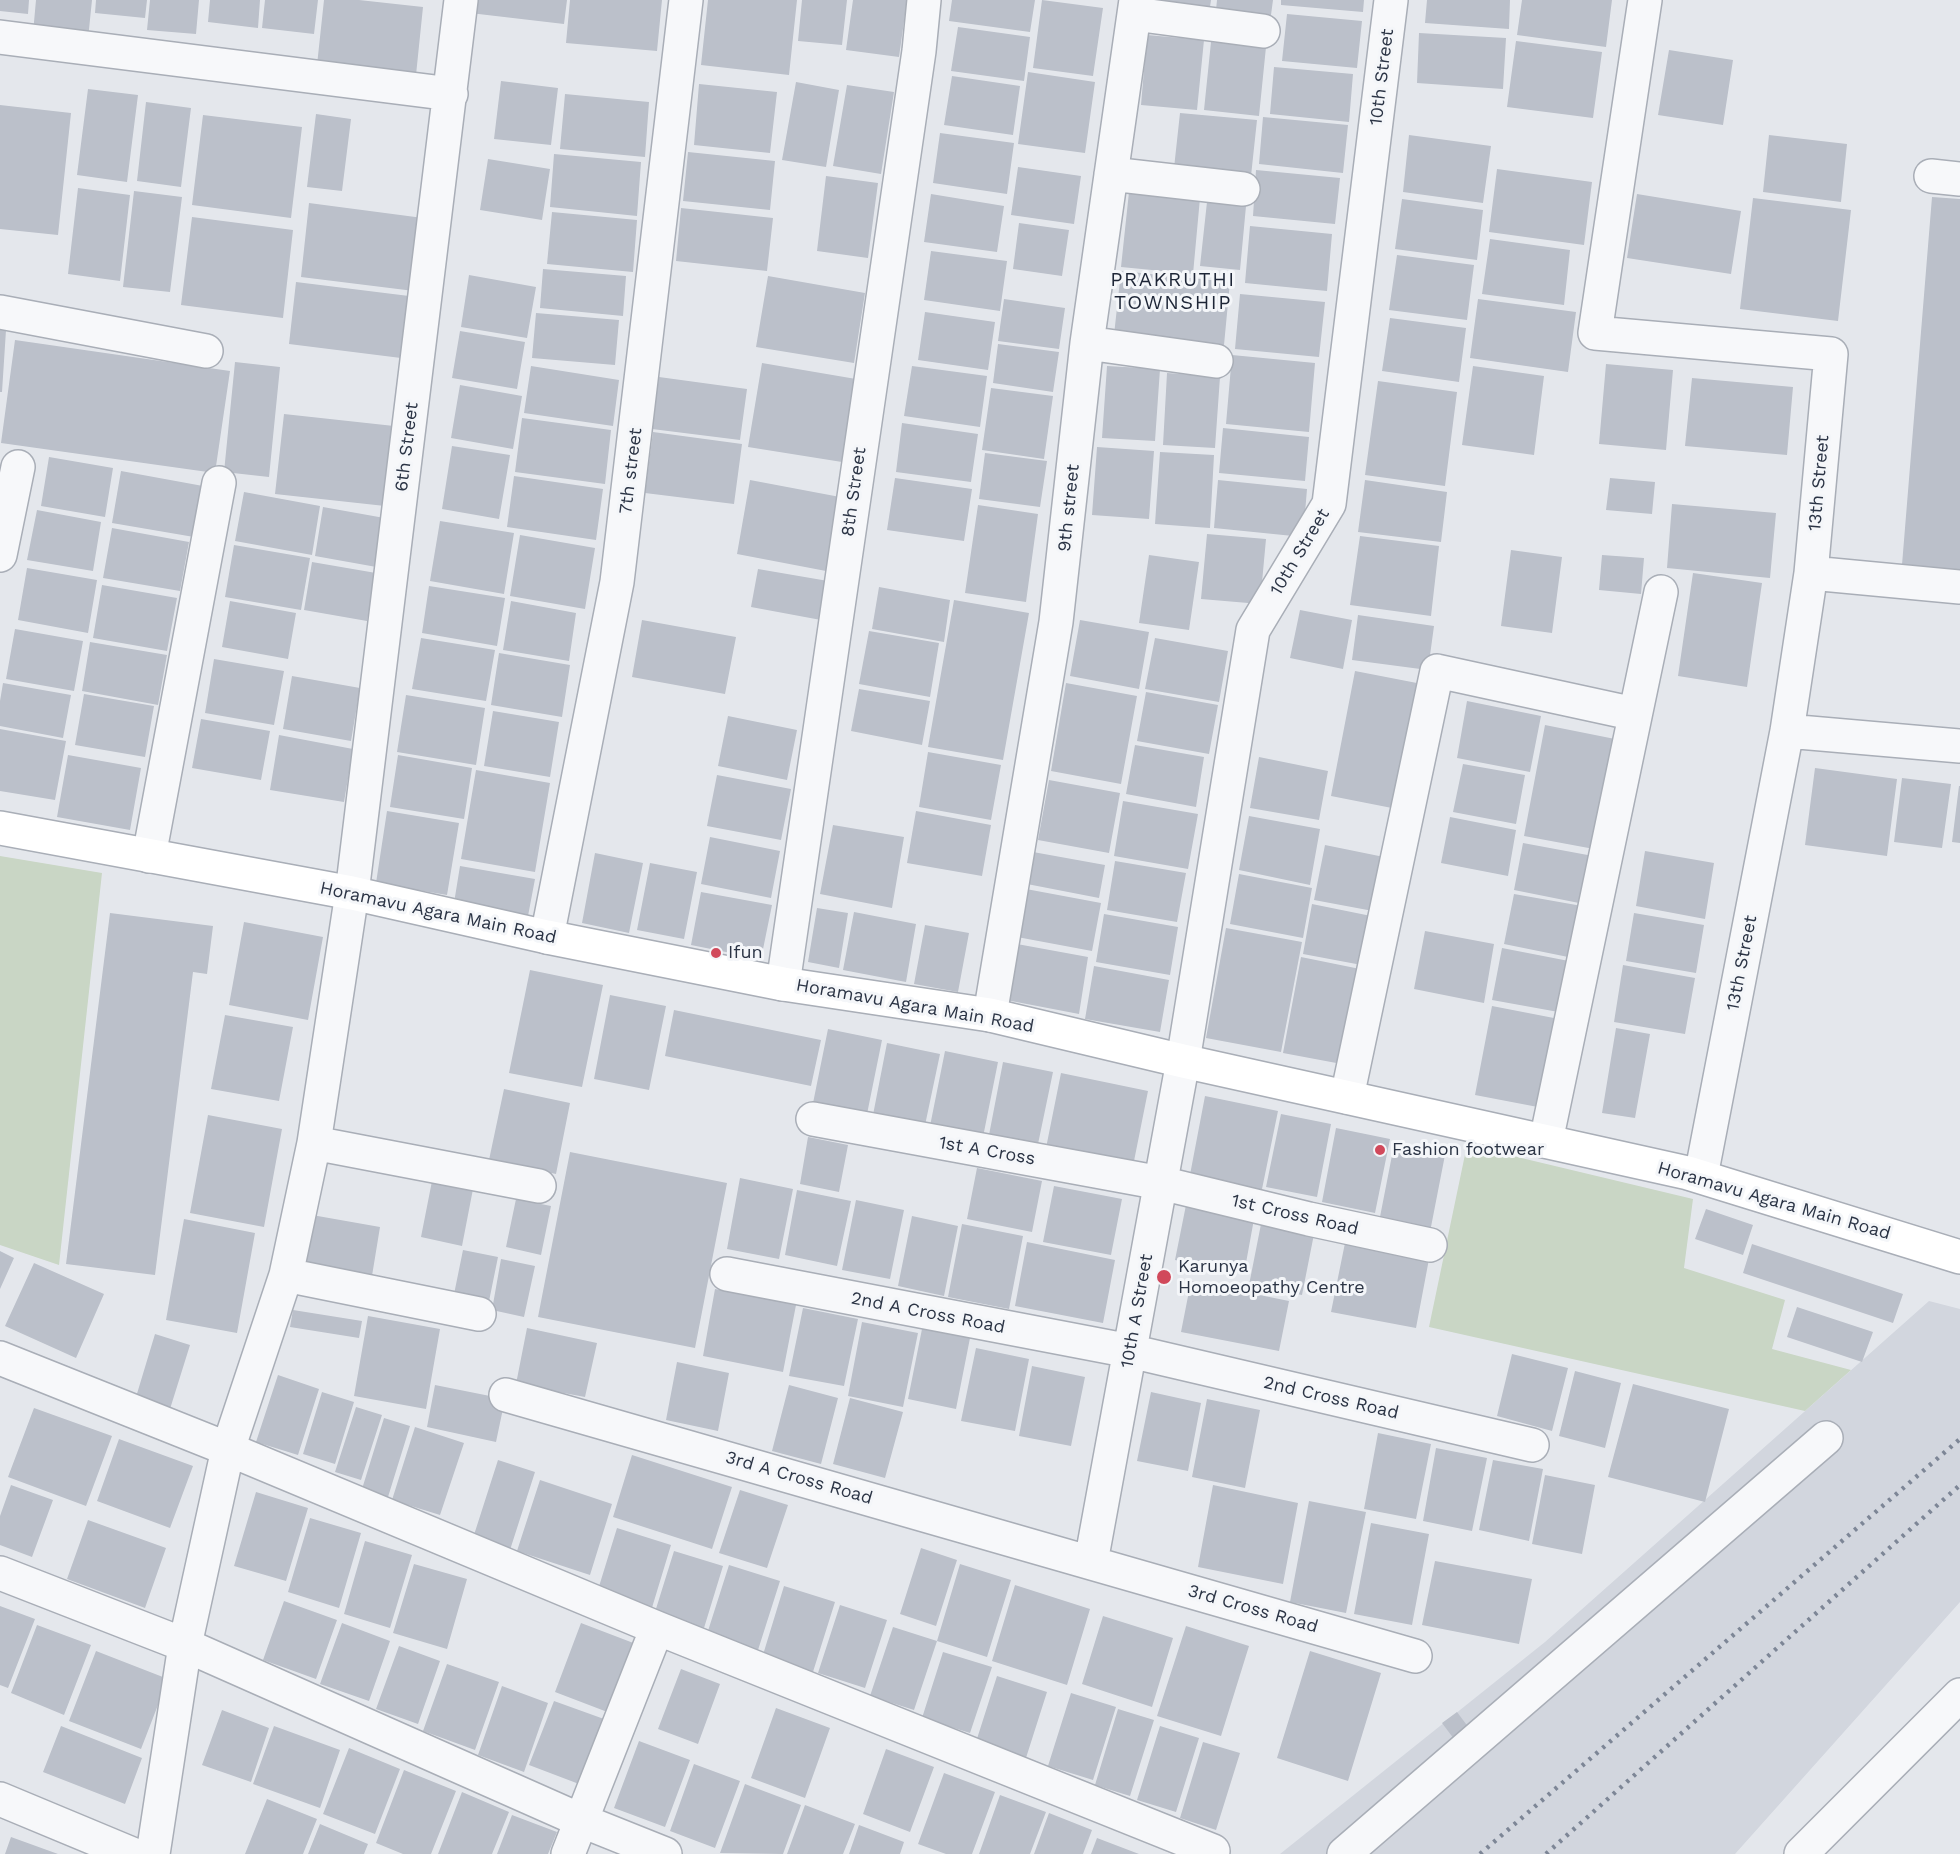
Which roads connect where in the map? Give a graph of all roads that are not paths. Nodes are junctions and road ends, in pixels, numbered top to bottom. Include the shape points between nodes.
1 (461, 0) edge
2 (686, 0) edge
3 (924, 0) edge
4 (1391, 0) edge
5 (1645, 0) edge
6 (1135, 7) edge
7 (1263, 31) dead end
8 (0, 37) edge
9 (451, 94) junction
10 (1111, 174) junction
11 (1243, 189) dead end
12 (0, 312) edge
13 (1087, 344) junction
14 (206, 351) dead end
15 (1216, 361) dead end
16 (18, 467) dead end
17 (219, 483) dead end
18 (0, 555) edge
19 (1811, 573) junction
20 (1960, 587) edge
21 (1661, 592) dead end
22 (1635, 714) junction
23 (1787, 731) junction
24 (1960, 746) edge
25 (0, 828) edge
26 (149, 856) junction
27 (352, 893) junction
28 (547, 937) junction
29 (783, 984) junction
30 (990, 1015) junction
31 (1183, 1061) junction
32 (1347, 1097) junction
33 (813, 1119) dead end
34 (1546, 1141) junction
35 (314, 1143) junction
36 (1701, 1176) junction
37 (1161, 1183) junction
38 (539, 1186) dead end
39 (1430, 1245) dead end
40 (1960, 1257) edge
41 (727, 1274) dead end
42 (286, 1275) junction
43 (479, 1314) dead end
44 (1130, 1351) junction
45 (0, 1358) edge
46 (506, 1395) dead end
47 (1826, 1438) dead end
48 (1532, 1445) dead end
49 (228, 1449) junction
50 (1092, 1562) junction
51 (0, 1573) edge
52 (657, 1628) junction
53 (185, 1645) junction
54 (1415, 1656) dead end
55 (1960, 1695) edge
56 (0, 1799) edge
57 (580, 1820) junction
58 (1213, 1851) dead end
59 (132, 1854) edge
60 (153, 1854) edge
61 (568, 1854) edge
62 (665, 1854) edge
63 (1344, 1854) edge
64 (1801, 1854) edge

1 - 9 street, 6th Street
2 - 28 street, 7th street via 617,582
3 - 29 street, 8th Street
4 - 31 street, 10th Street via 1329,504 1253,630
5 - 19 street, 13th Street via 1595,333 1831,354
6 - 7 street
6 - 10 street, 9th street
8 - 9 street
9 - 27 street, 6th Street
10 - 11 street
10 - 13 street, 9th street
12 - 14 street
13 - 15 street
13 - 30 street, 9th street via 1056,622
16 - 18 street
17 - 26 street
19 - 20 street
19 - 23 street, 13th Street
21 - 22 street
22 - 32 street via 1437,671
22 - 34 street
23 - 24 street
23 - 36 street, 13th Street
25 - 26 street, Horamavu Agara Main Road
26 - 27 street, Horamavu Agara Main Road
27 - 28 street, Horamavu Agara Main Road
27 - 35 street, 6th Street
28 - 29 street, Horamavu Agara Main Road
29 - 30 street, Horamavu Agara Main Road
30 - 31 street, Horamavu Agara Main Road
31 - 32 street, Horamavu Agara Main Road
31 - 37 street, 10th A Street
32 - 34 street, Horamavu Agara Main Road
33 - 37 street, 1st A Cross
34 - 36 street, Horamavu Agara Main Road
35 - 38 street
35 - 42 street, 6th Street
36 - 40 street, Horamavu Agara Main Road
37 - 39 street, 1st Cross Road
37 - 44 street, 10th A Street
41 - 44 street, 2nd A Cross Road
42 - 43 street
42 - 49 street, 6th Street
44 - 48 street, 2nd Cross Road
44 - 50 street, 10th A Street
45 - 49 street
46 - 50 street, 3rd A Cross Road
47 - 63 street
49 - 52 street
49 - 53 street, 6th Street
50 - 54 street, 3rd Cross Road
51 - 53 street
52 - 57 street
52 - 58 street
53 - 57 street
53 - 60 street, 6th Street
55 - 64 street
56 - 59 street
57 - 61 street
57 - 62 street

